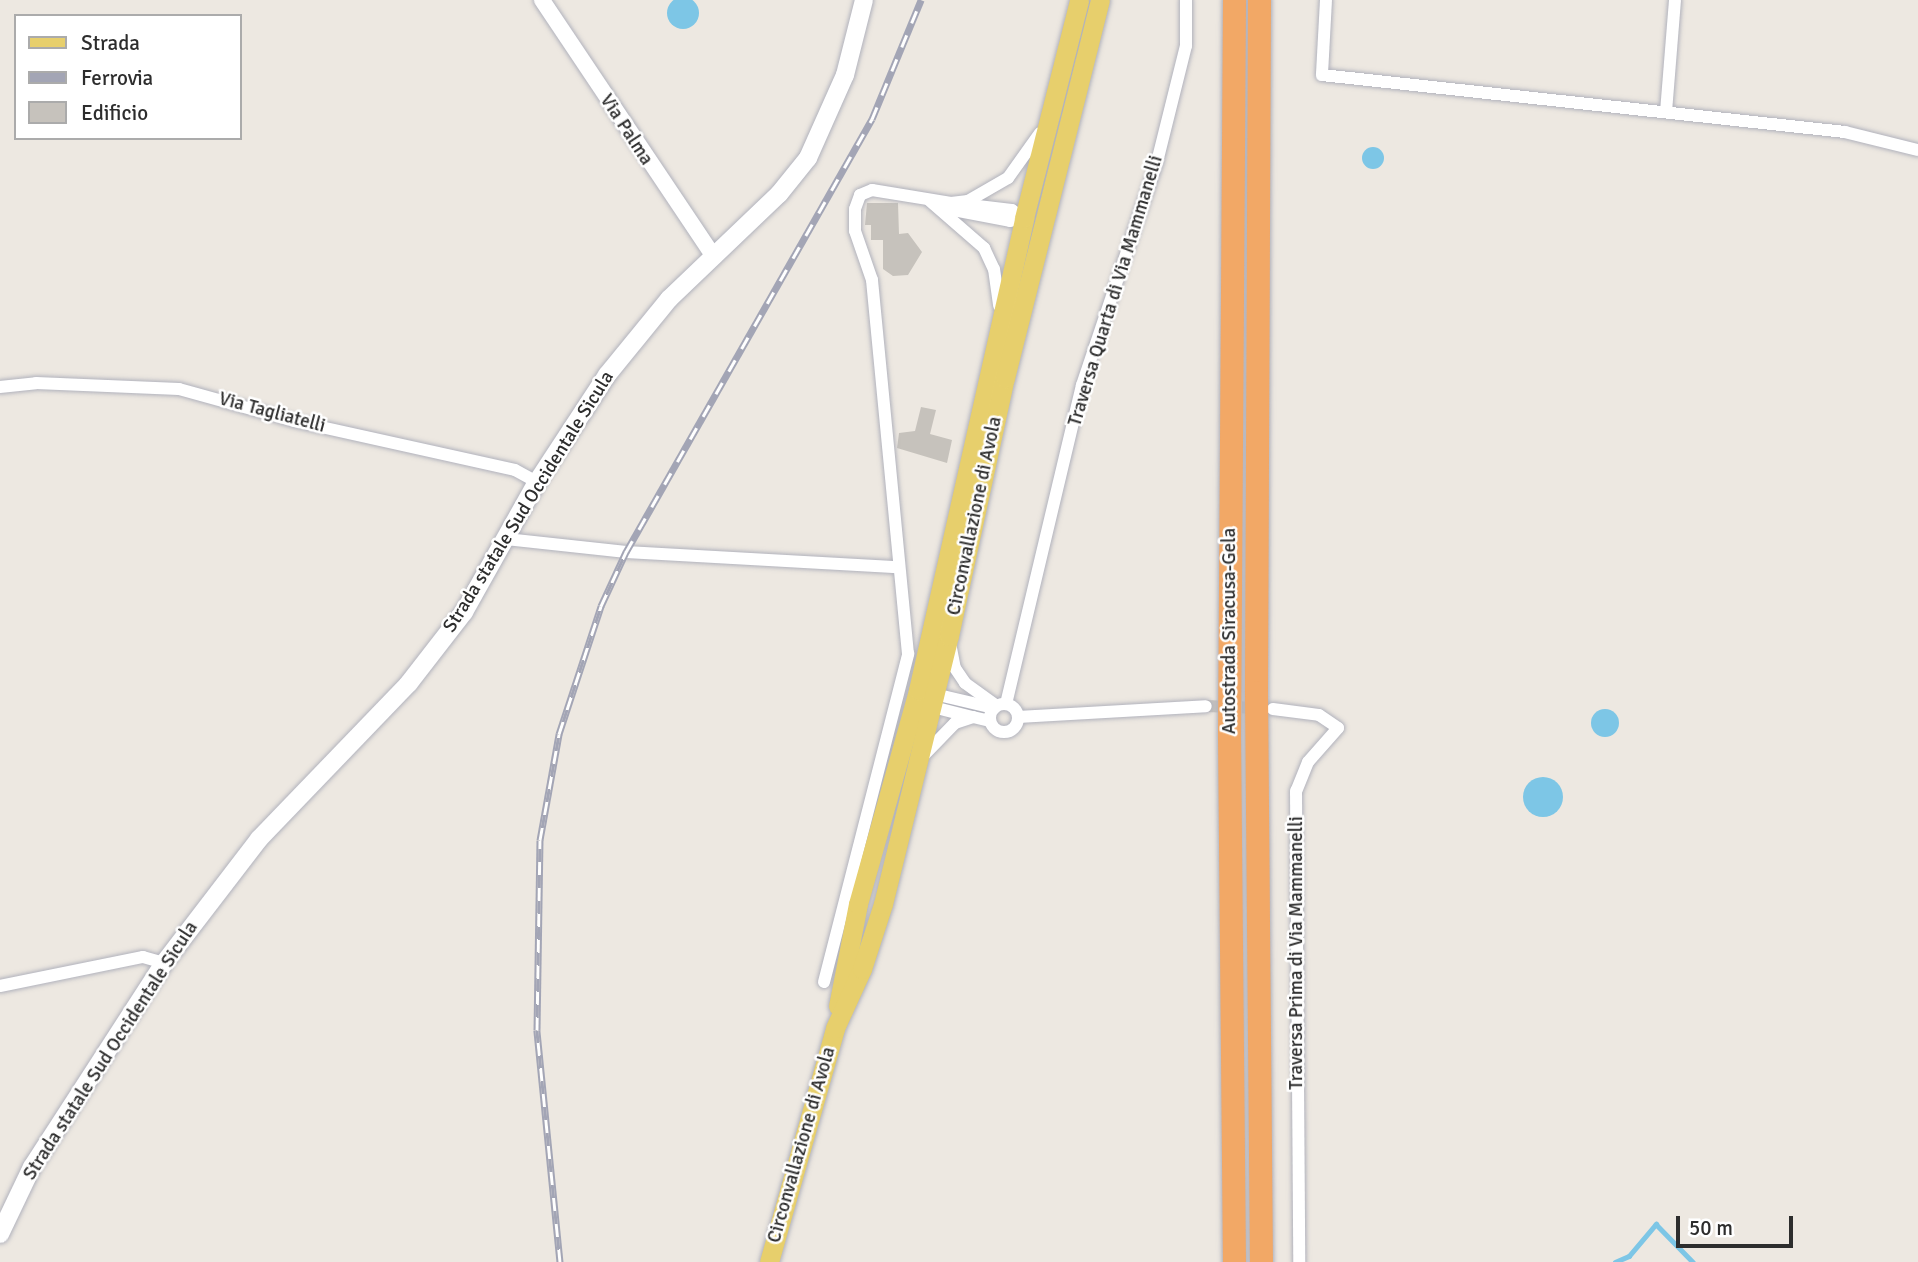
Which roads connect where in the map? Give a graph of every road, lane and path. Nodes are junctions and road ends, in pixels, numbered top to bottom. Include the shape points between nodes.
1 (542, 0) edge
2 (863, 0) edge
3 (1079, 0) edge
4 (1100, 0) edge
5 (1186, 0) edge
6 (1234, 0) edge
7 (1259, 0) edge
8 (1326, 0) edge
9 (1675, 0) edge
10 (1665, 112) junction
11 (1050, 115) junction
12 (1918, 150) edge
13 (946, 205) junction
14 (1047, 208) junction
15 (1024, 218) junction
16 (1039, 237) junction
17 (714, 257) junction
18 (1001, 319) junction
19 (0, 387) edge
20 (537, 482) junction
21 (506, 539) junction
22 (898, 567) junction
23 (949, 636) junction
24 (925, 698) junction
25 (1206, 706) tunnel mouth
26 (1273, 709) tunnel mouth
27 (997, 710) junction
28 (1018, 716) junction
29 (973, 717) junction
30 (919, 762) junction
31 (164, 963) junction
32 (824, 982) dead end
33 (0, 986) edge
34 (835, 1028) junction
35 (0, 1234) edge
36 (769, 1262) edge
37 (1234, 1262) edge
38 (1261, 1262) edge
39 (1299, 1262) edge

1 - 17 street, Via Palma
2 - 17 main road, Strada statale Sud Occidentale Sicula via 845,75 808,158
3 - 11 main road, Circonvallazione di Avola
4 - 14 main road, Circonvallazione di Avola
5 - 27 street, Traversa Quarta di Via Mammanelli via 1186,46 1163,141 1082,385
6 - 37 highway, Autostrada Siracusa-Gela via 1229,749
7 - 38 highway, Autostrada Siracusa-Gela via 1256,692
8 - 10 street via 1322,75
9 - 10 street
10 - 12 street via 1845,132
11 - 13 street via 1008,178 968,201
11 - 15 main road, Circonvallazione di Avola
13 - 15 street via 1012,210
13 - 18 street via 989,258
13 - 22 street via 872,190 860,195 855,209 855,231 872,280
14 - 15 street
14 - 16 main road, Circonvallazione di Avola
15 - 16 street
15 - 18 main road, Circonvallazione di Avola
16 - 23 main road, Circonvallazione di Avola
17 - 20 main road, Strada statale Sud Occidentale Sicula via 669,299 607,375
18 - 24 main road, Circonvallazione di Avola
19 - 20 street, Via Tagliatelli via 71,384 179,389 306,424 515,470
20 - 21 main road, Strada statale Sud Occidentale Sicula
21 - 22 street via 626,552
21 - 31 main road, Strada statale Sud Occidentale Sicula via 464,612 409,683 259,839
22 - 32 street via 908,654 906,675
23 - 24 main road, Circonvallazione di Avola
23 - 27 street via 955,667 965,684
24 - 27 street
24 - 29 street
24 - 30 main road, Circonvallazione di Avola
24 - 34 main road, Circonvallazione di Avola via 858,904
25 - 28 street
26 - 39 street, Traversa Prima di Via Mammanelli via 1319,715 1338,729 1308,762 1296,791
27 - 28 street
27 - 28 street via 1004,732 1014,727
27 - 29 street
29 - 30 street via 944,731
30 - 34 main road, Circonvallazione di Avola via 883,904 862,969
31 - 33 street via 143,957
31 - 35 main road, Strada statale Sud Occidentale Sicula via 32,1167
34 - 36 main road, Circonvallazione di Avola

